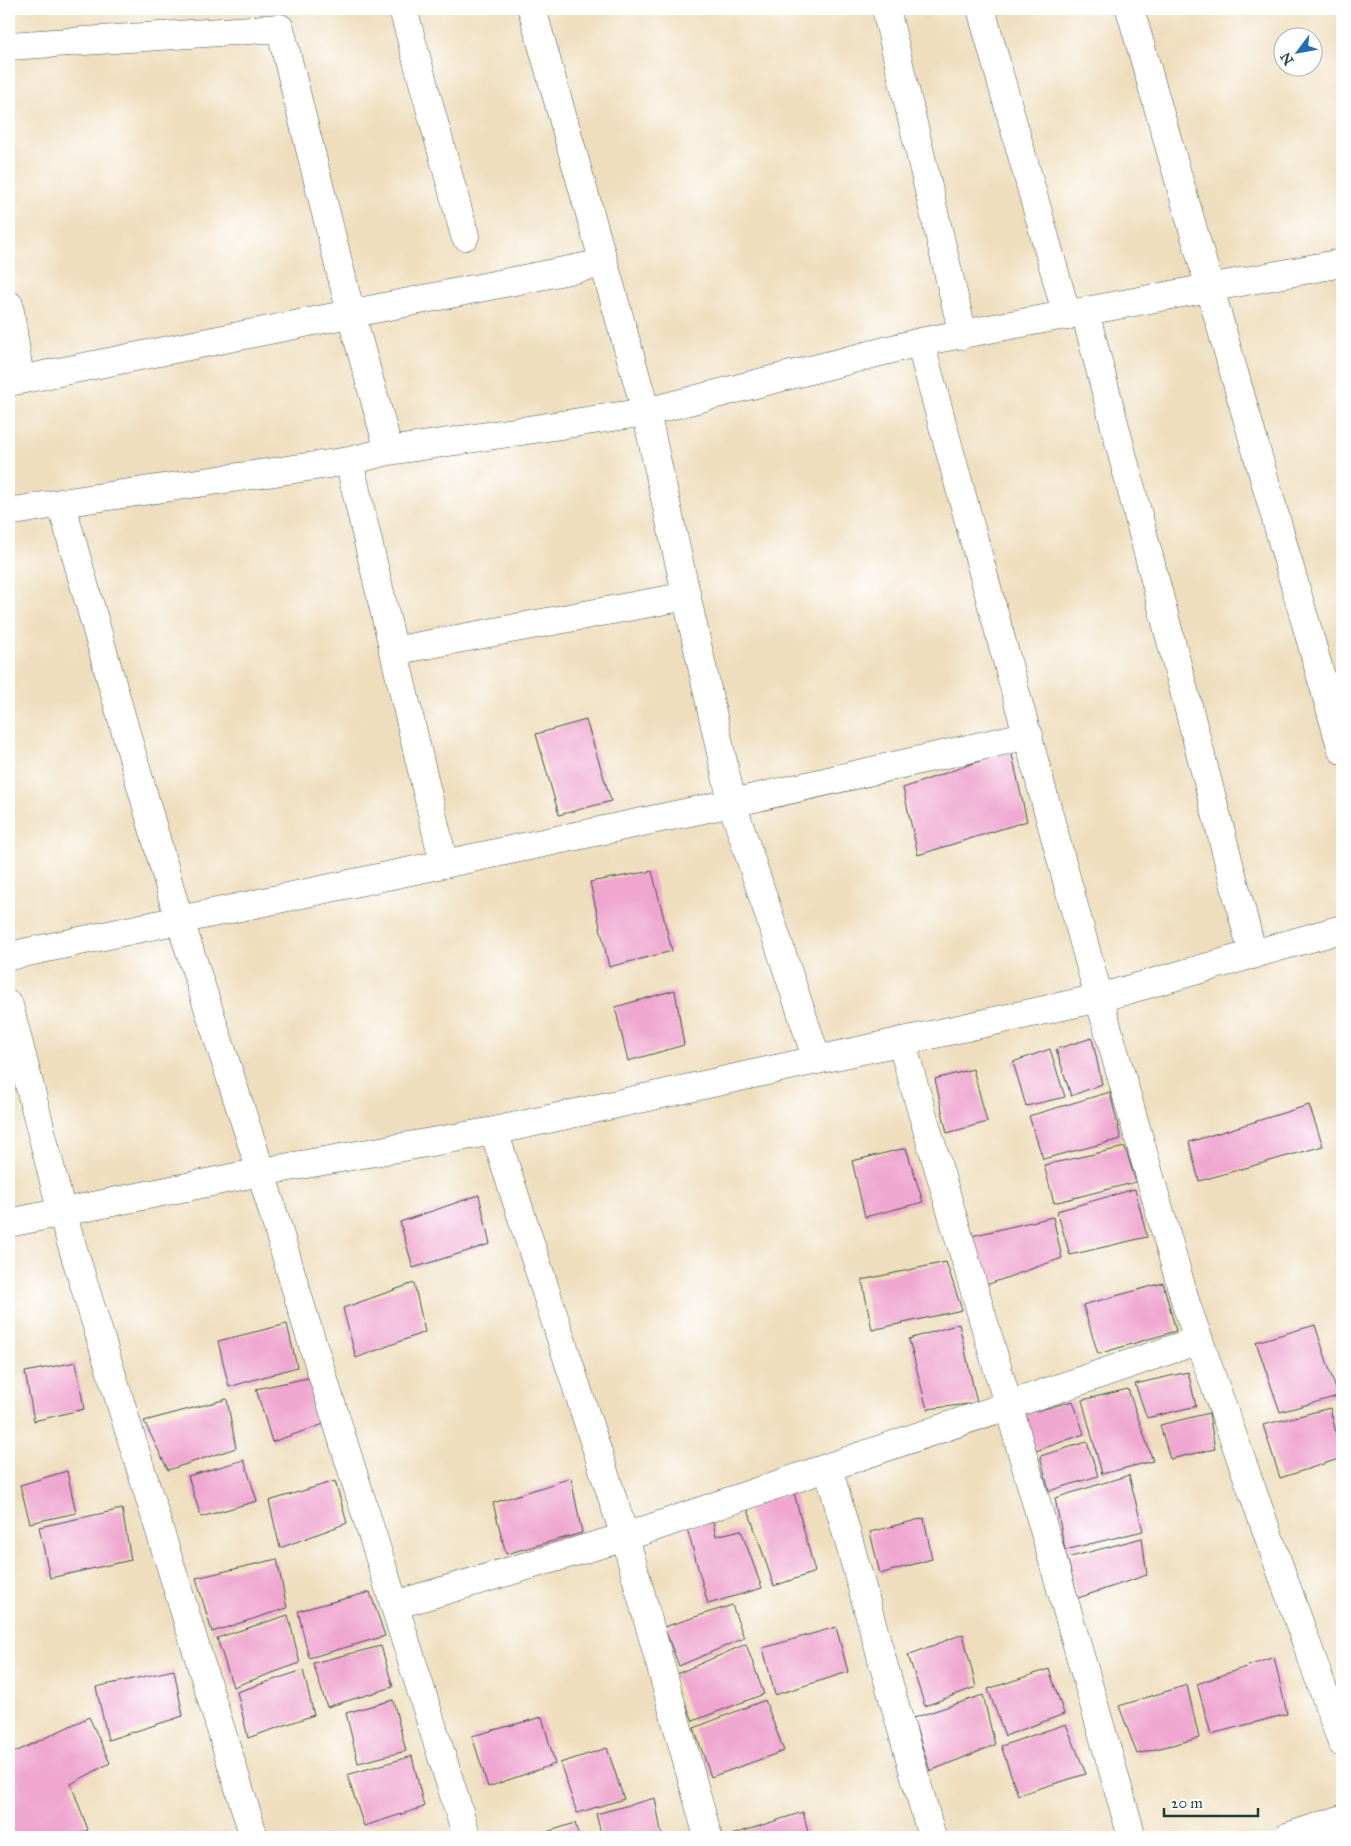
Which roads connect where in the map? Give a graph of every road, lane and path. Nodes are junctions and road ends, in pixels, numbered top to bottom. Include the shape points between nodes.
1 (403, 9) edge
2 (532, 9) edge
3 (886, 9) edge
4 (981, 9) edge
5 (1130, 9) edge
6 (9, 46) edge
7 (465, 236) dead end
8 (604, 263) junction
9 (1342, 263) edge
10 (1211, 288) junction
11 (9, 305) edge
12 (351, 314) junction
13 (1076, 314) junction
14 (963, 335) junction
15 (920, 342) junction
16 (15, 380) edge
17 (646, 412) junction
18 (389, 451) junction
19 (349, 461) junction
20 (61, 503) junction
21 (9, 512) edge
22 (687, 596) junction
23 (393, 651) junction
24 (1029, 735) junction
25 (1342, 750) edge
26 (732, 803) junction
27 (444, 864) junction
28 (180, 919) junction
29 (1342, 929) edge
30 (1253, 954) junction
31 (9, 956) edge
32 (1099, 998) junction
33 (9, 1005) edge
34 (901, 1041) junction
35 (817, 1060) junction
36 (494, 1131) junction
37 (261, 1172) junction
38 (62, 1213) junction
39 (9, 1223) edge
40 (1199, 1340) junction
41 (1008, 1404) junction
42 (828, 1467) junction
43 (625, 1537) junction
44 (394, 1605) junction
45 (1342, 1743) edge
46 (1342, 1819) edge
47 (254, 1837) edge
48 (467, 1837) edge
49 (708, 1837) edge
50 (932, 1837) edge
51 (1132, 1837) edge
52 (1287, 1837) edge

1 - 7 street
2 - 8 street
3 - 14 street
4 - 13 street
5 - 10 street
6 - 12 street via 280,28
8 - 12 street
8 - 17 street
9 - 10 street
10 - 13 street
10 - 25 street
11 - 16 street
12 - 16 street
12 - 18 street
13 - 14 street
13 - 30 street
14 - 15 street
15 - 17 street
15 - 24 street
17 - 18 street
17 - 22 street
18 - 19 street
19 - 20 street
19 - 23 street
20 - 21 street
20 - 28 street
22 - 23 street
22 - 26 street
23 - 27 street
24 - 26 street
24 - 32 street
26 - 27 street
26 - 35 street
27 - 28 street
28 - 31 street
28 - 37 street
29 - 30 street
30 - 32 street
32 - 34 street
32 - 40 street via 1184,1298
33 - 38 street
34 - 35 street
34 - 41 street
35 - 36 street
36 - 37 street
36 - 43 street
37 - 38 street
37 - 44 street
38 - 39 street
38 - 47 street
40 - 41 street
40 - 45 street
41 - 42 street
41 - 51 street
42 - 43 street
42 - 50 street
43 - 44 street
43 - 49 street
44 - 48 street
46 - 52 street

